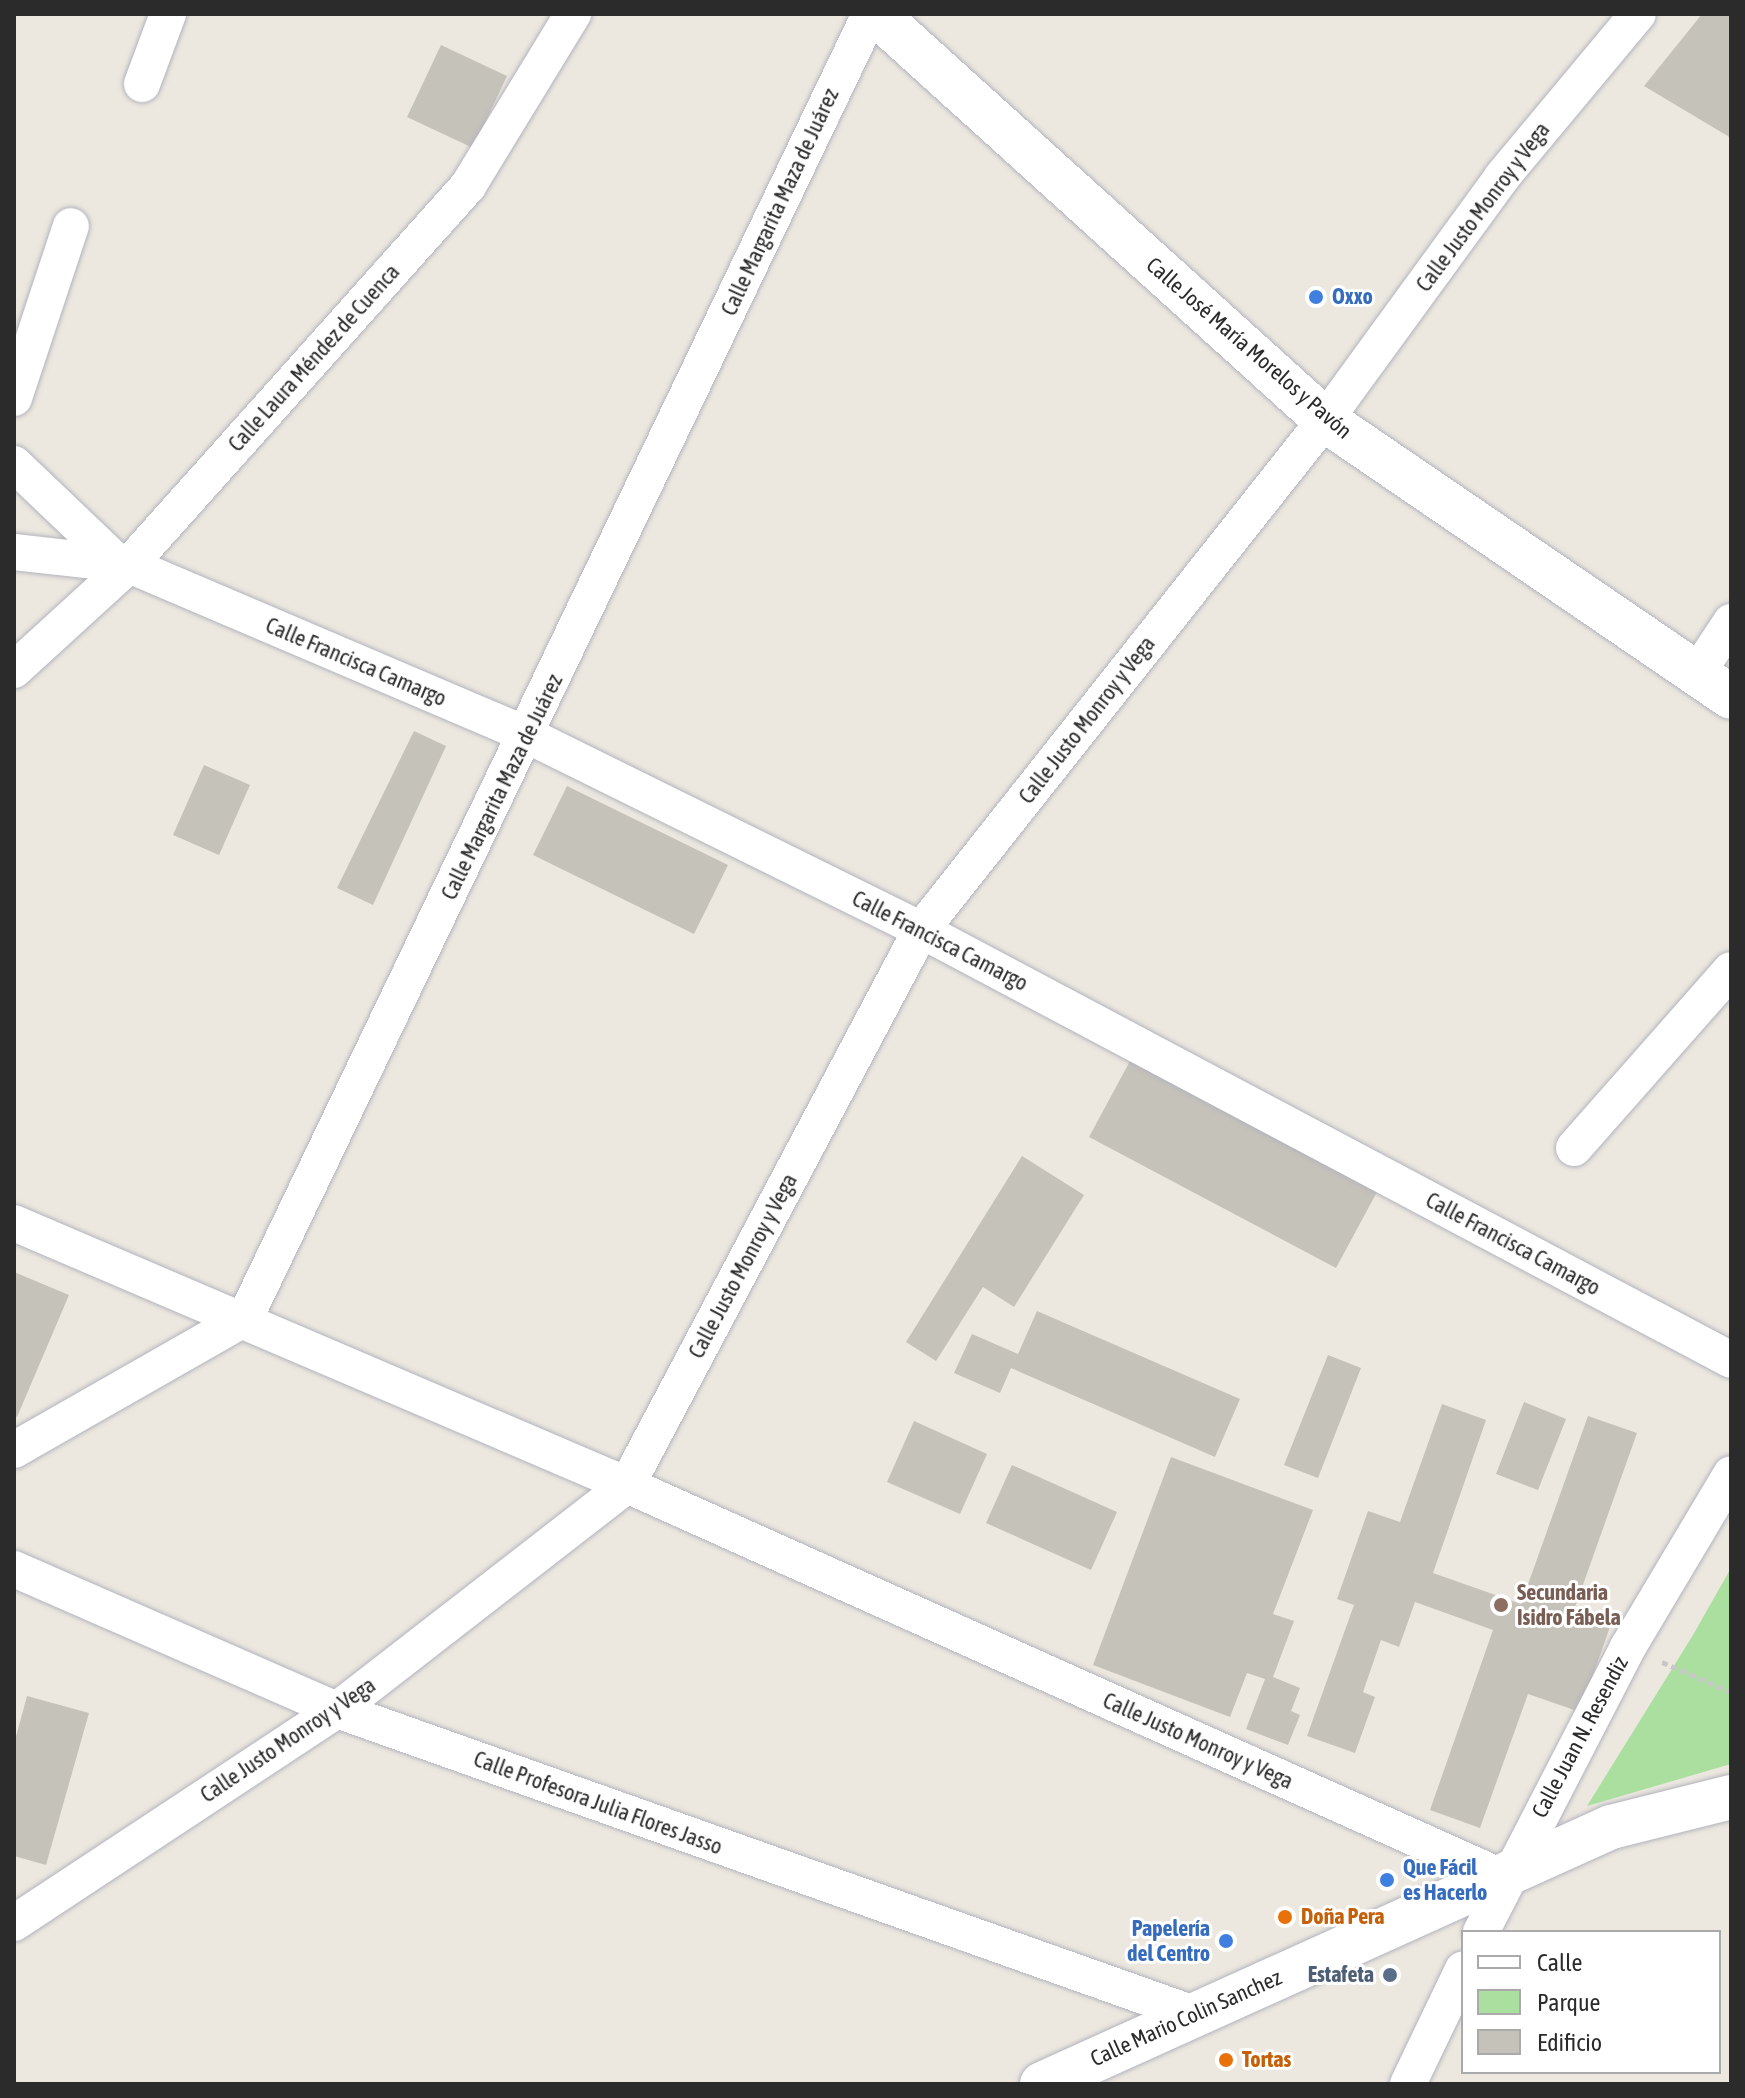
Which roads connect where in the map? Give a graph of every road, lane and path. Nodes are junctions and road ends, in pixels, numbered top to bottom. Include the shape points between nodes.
1 (168, 14) edge
2 (573, 14) edge
3 (870, 14) edge
4 (876, 14) edge
5 (1638, 14) edge
6 (142, 84) dead end
7 (71, 226) dead end
8 (14, 398) edge
9 (1325, 420) junction
10 (14, 464) edge
11 (14, 552) edge
12 (122, 563) junction
13 (1731, 622) edge
14 (14, 670) edge
15 (1714, 685) edge
16 (527, 735) junction
17 (921, 930) junction
18 (1731, 970) edge
19 (1574, 1148) dead end
20 (14, 1223) edge
21 (245, 1318) junction
22 (1731, 1360) edge
23 (14, 1450) edge
24 (1731, 1474) edge
25 (627, 1485) junction
26 (14, 1569) edge
27 (1628, 1647) junction
28 (1731, 1692) edge
29 (337, 1710) junction
30 (1731, 1797) edge
31 (1506, 1879) junction
32 (14, 1923) edge
33 (1482, 1930) edge
34 (1461, 1973) edge
35 (1191, 2013) junction
36 (1042, 2084) edge
37 (1408, 2084) edge

1 - 6 street
2 - 12 street, Calle Laura Méndez de Cuenca via 468,186
3 - 16 street, Calle Margarita Maza de Juárez
4 - 9 street, Calle José María Morelos y Pavón
5 - 9 street, Calle Justo Monroy y Vega via 1502,177
7 - 8 street
9 - 15 street, Calle José María Morelos y Pavón
9 - 17 street, Calle Justo Monroy y Vega
10 - 12 street
11 - 12 street
12 - 14 street, Calle Laura Méndez de Cuenca
12 - 16 street, Calle Francisca Camargo
13 - 15 street
16 - 17 street, Calle Francisca Camargo
16 - 21 street, Calle Margarita Maza de Juárez
17 - 22 street, Calle Francisca Camargo
17 - 25 street, Calle Justo Monroy y Vega
18 - 19 street
20 - 21 street, Calle Justo Monroy y Vega
21 - 23 street
21 - 25 street, Calle Justo Monroy y Vega
24 - 27 street, Calle Juan N. Resendiz
25 - 29 street, Calle Justo Monroy y Vega
25 - 31 street, Calle Justo Monroy y Vega
26 - 29 street, Calle Profesora Julia Flores Jasso
27 - 28 path
27 - 31 street, Calle Juan N. Resendiz
29 - 32 street, Calle Justo Monroy y Vega
29 - 35 street, Calle Profesora Julia Flores Jasso
30 - 31 street, Calle Mario Colin Sanchez via 1611,1827
31 - 33 street, Calle Juan N. Resendiz
31 - 35 street, Calle Mario Colin Sanchez
34 - 37 street
35 - 36 street, Calle Mario Colin Sanchez

